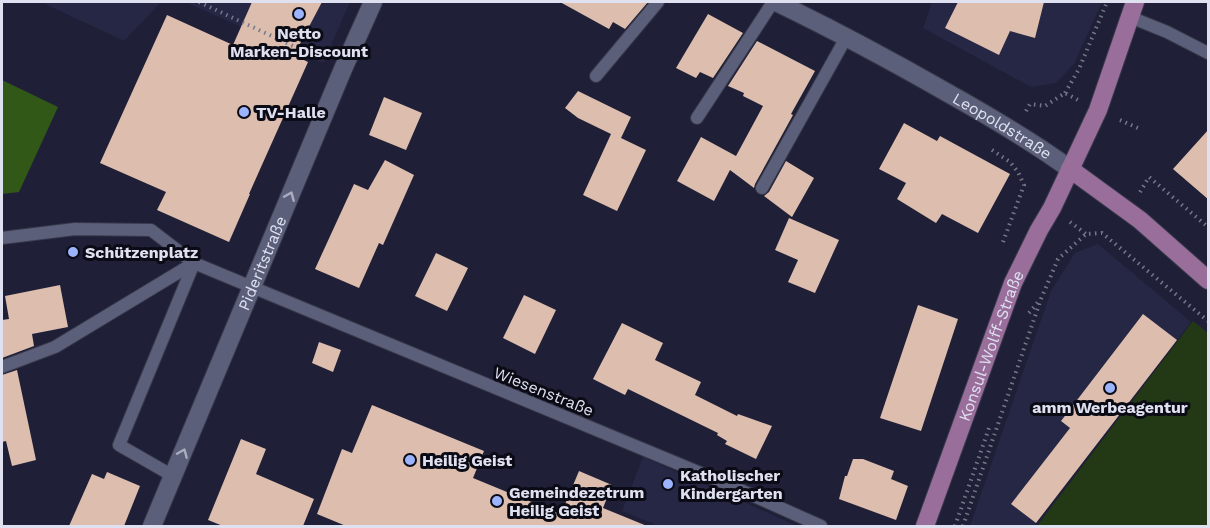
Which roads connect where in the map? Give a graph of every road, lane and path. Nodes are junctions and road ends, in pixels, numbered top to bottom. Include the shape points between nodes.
1 (199, 2) edge
2 (373, 2) edge
3 (658, 2) edge
4 (775, 2) edge
5 (1107, 2) edge
6 (1132, 9) edge
7 (847, 36) junction
8 (1209, 52) edge
9 (343, 69) junction
10 (596, 76) dead end
11 (1065, 93) junction
12 (1098, 110) junction
13 (697, 118) dead end
14 (1140, 129) dead end
15 (1015, 131) junction
16 (986, 145) dead end
17 (1002, 157) junction
18 (1070, 169) junction
19 (1149, 177) dead end
20 (762, 188) dead end
21 (1209, 227) edge
22 (2, 238) edge
23 (1000, 251) dead end
24 (194, 263) junction
25 (1209, 280) edge
26 (252, 288) junction
27 (1041, 299) junction
28 (1209, 321) edge
29 (1026, 324) dead end
30 (2, 367) edge
31 (991, 423) dead end
32 (173, 476) junction
33 (152, 526) edge
34 (821, 526) edge
35 (926, 526) edge
36 (955, 526) edge
37 (963, 526) edge

1 - 9 path
2 - 9 street, Pideritstraße
3 - 10 lane
4 - 7 street, Leopoldstraße
4 - 13 lane
5 - 11 path
6 - 8 lane via 1167,32
6 - 12 main road, Konsul-Wolff-Straße
7 - 15 street, Leopoldstraße
7 - 20 lane
26 -> 9 street, Pideritstraße
11 - 12 path
11 - 15 path via 1045,106 1030,104
12 - 14 path
12 - 18 main road, Konsul-Wolff-Straße
15 - 17 path
15 - 18 street, Leopoldstraße
16 - 17 path
17 - 23 path via 1018,172 1024,185
18 - 25 main road, Leopoldstraße via 1140,220
18 - 35 main road, Konsul-Wolff-Straße via 1013,283
19 - 21 path
22 - 24 lane, Wiesenstraße via 75,229 151,230
24 - 26 lane, Wiesenstraße
24 - 30 lane via 55,347
24 - 32 lane via 118,446
32 -> 26 street, Pideritstraße
26 - 34 lane, Wiesenstraße
27 - 28 path via 1058,259 1086,234 1101,233
27 - 29 path
27 - 37 path
31 - 36 path
32 - 33 street, Pideritstraße

